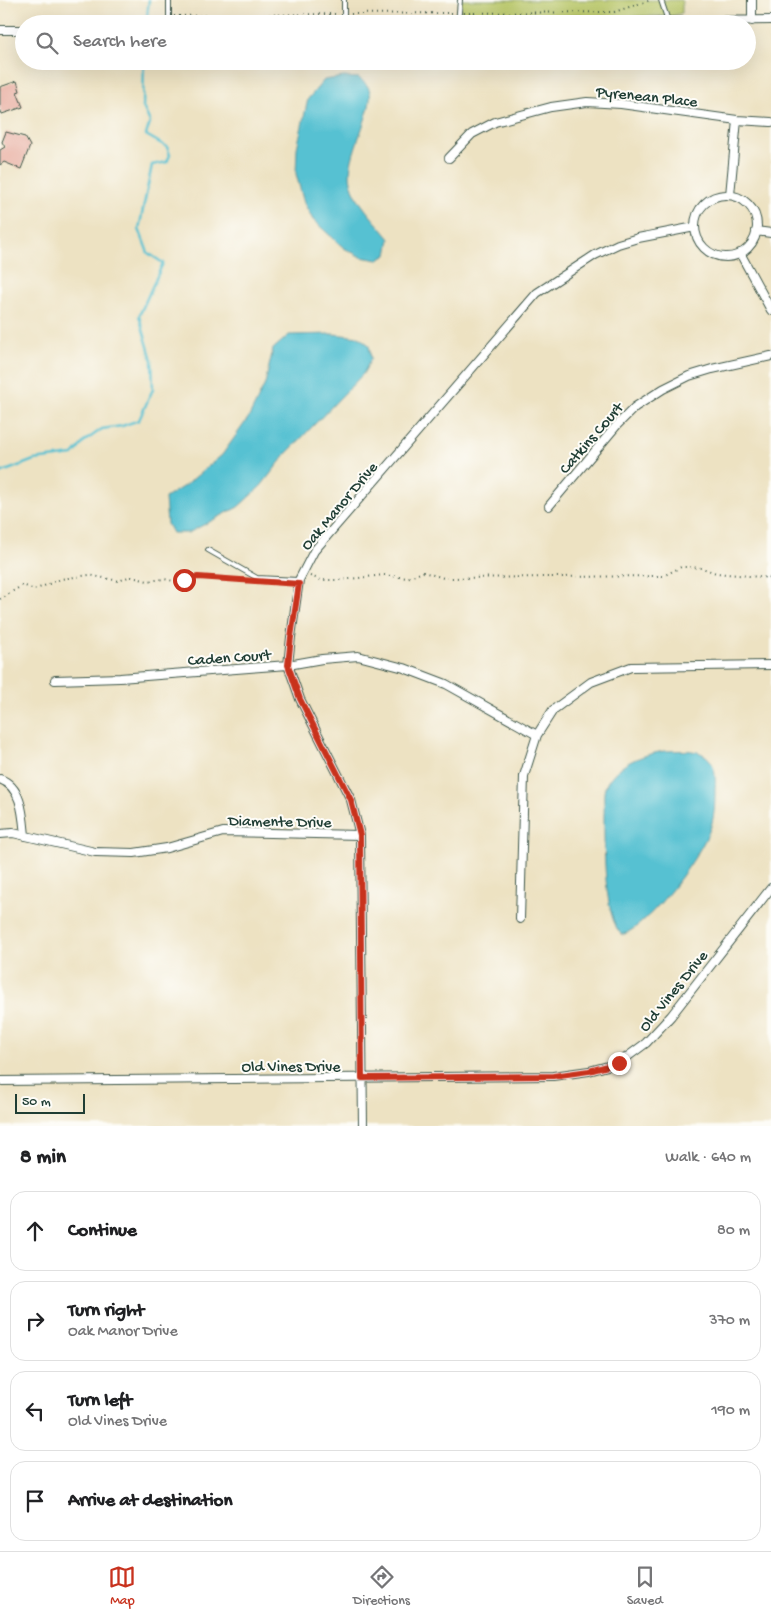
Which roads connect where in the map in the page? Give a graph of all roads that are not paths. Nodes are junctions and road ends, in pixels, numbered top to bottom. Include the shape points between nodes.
1 (169, 0) edge
2 (344, 0) edge
3 (460, 0) edge
4 (661, 0) edge
5 (752, 0) edge
6 (169, 15) edge
7 (344, 15) edge
8 (459, 15) edge
9 (666, 15) edge
10 (752, 15) edge
11 (771, 20) edge
12 (756, 21) edge
13 (0, 30) edge
14 (15, 30) edge
15 (737, 120) junction
16 (771, 122) edge
17 (449, 158) dead end
18 (730, 195) junction
19 (696, 227) junction
20 (756, 231) junction
21 (771, 232) edge
22 (740, 253) junction
23 (771, 310) edge
24 (771, 356) edge
25 (549, 506) dead end
26 (208, 550) dead end
27 (301, 577) junction
28 (288, 665) junction
29 (771, 665) edge
30 (56, 680) dead end
31 (537, 735) junction
32 (0, 779) edge
33 (0, 834) edge
34 (360, 835) junction
35 (24, 836) junction
36 (771, 888) edge
37 (520, 919) dead end
38 (362, 1078) junction
39 (0, 1081) edge
40 (363, 1126) edge

1 - 6 lane
2 - 7 lane
3 - 8 lane
4 - 9 lane
5 - 10 street
11 - 12 street
13 - 14 street
15 - 16 street, Pyrenean Place
15 - 17 street, Pyrenean Place via 587,102 551,107 495,122 472,134
15 - 18 street
18 - 19 street via 721,195 705,203 696,218
18 - 20 street via 752,208 756,216
19 - 22 street via 707,250 723,256
19 - 27 street, Oak Manor Drive via 618,244 537,293 314,551
20 - 21 street
20 - 22 street via 753,241
22 - 23 street
24 - 25 street, Catkins Court via 689,376 635,407
26 - 27 lane via 257,578
27 - 28 street, Oak Manor Drive
28 - 30 street, Caden Court
28 - 31 street, Caden Court via 358,656 404,668 446,684
28 - 34 street, Oak Manor Drive via 300,699 351,800
29 - 31 street via 631,668 591,682 553,710
31 - 37 street via 524,776
32 - 35 street via 11,785 17,794
33 - 35 street, Diamente Drive
34 - 35 street, Diamente Drive via 223,832 167,848 134,853 95,852
34 - 38 street, Oak Manor Drive
36 - 38 street, Old Vines Drive via 671,1016 646,1043 619,1063 553,1076
38 - 39 street, Old Vines Drive
38 - 40 street, Oak Manor Drive

